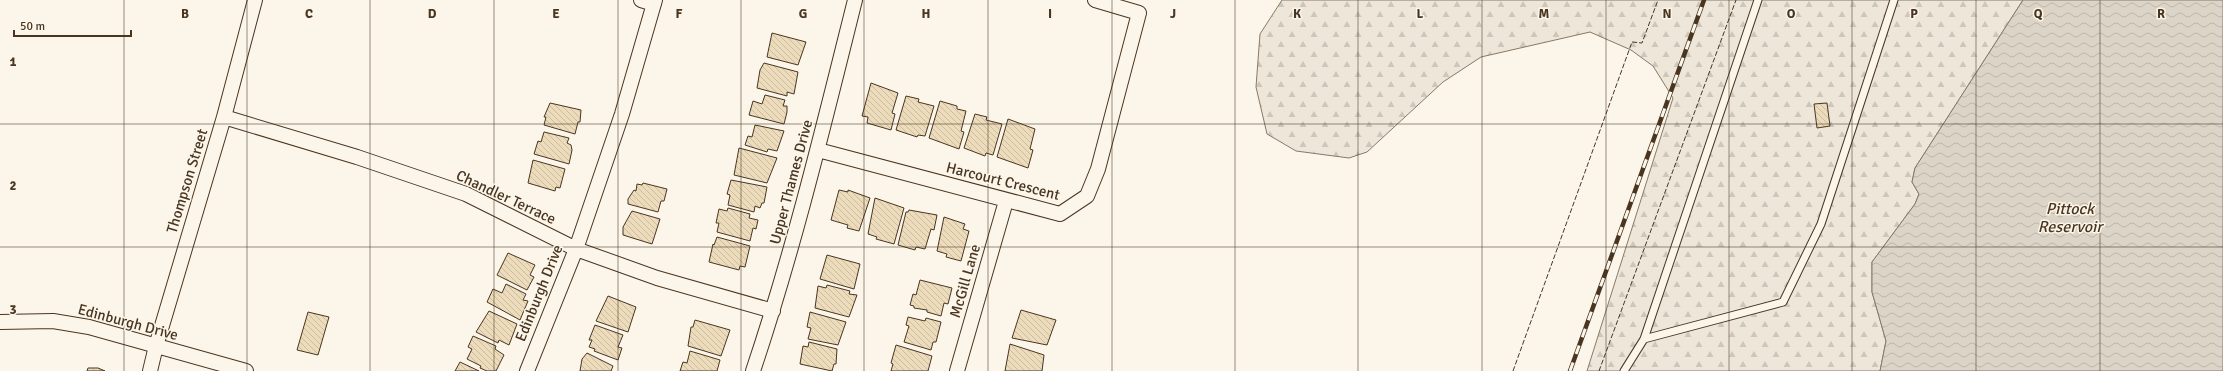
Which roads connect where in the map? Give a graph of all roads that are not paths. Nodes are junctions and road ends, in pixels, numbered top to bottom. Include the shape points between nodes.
1 (255, 0) edge
2 (641, 0) edge
3 (855, 0) edge
4 (1095, 0) edge
5 (1758, 0) edge
6 (1894, 0) edge
7 (655, 2) edge
8 (224, 117) junction
9 (818, 150) junction
10 (1006, 201) junction
11 (576, 249) junction
12 (773, 311) junction
13 (0, 322) edge
14 (1644, 339) junction
15 (156, 346) junction
16 (150, 371) edge
17 (246, 371) edge
18 (527, 371) edge
19 (753, 371) edge
20 (957, 371) edge
21 (1624, 371) edge

1 - 8 street, Thompson Street
2 - 7 street
3 - 9 street, Upper Thames Drive
4 - 10 street, Harcourt Crescent via 1139,13 1098,169 1087,196 1060,214
5 - 14 lane
6 - 14 lane via 1821,224 1783,302
7 - 11 street, Edinburgh Drive via 622,114
8 - 11 street, Chandler Terrace via 466,194
8 - 15 street, Thompson Street
9 - 10 street, Harcourt Crescent
9 - 12 street, Upper Thames Drive
10 - 20 street, McGill Lane
11 - 12 street, Chandler Terrace via 657,278
11 - 18 street, Edinburgh Drive
12 - 19 street, Upper Thames Drive
13 - 15 street, Edinburgh Drive via 52,321 89,327
14 - 21 lane
15 - 16 street, Thompson Street
15 - 17 street, Edinburgh Drive

